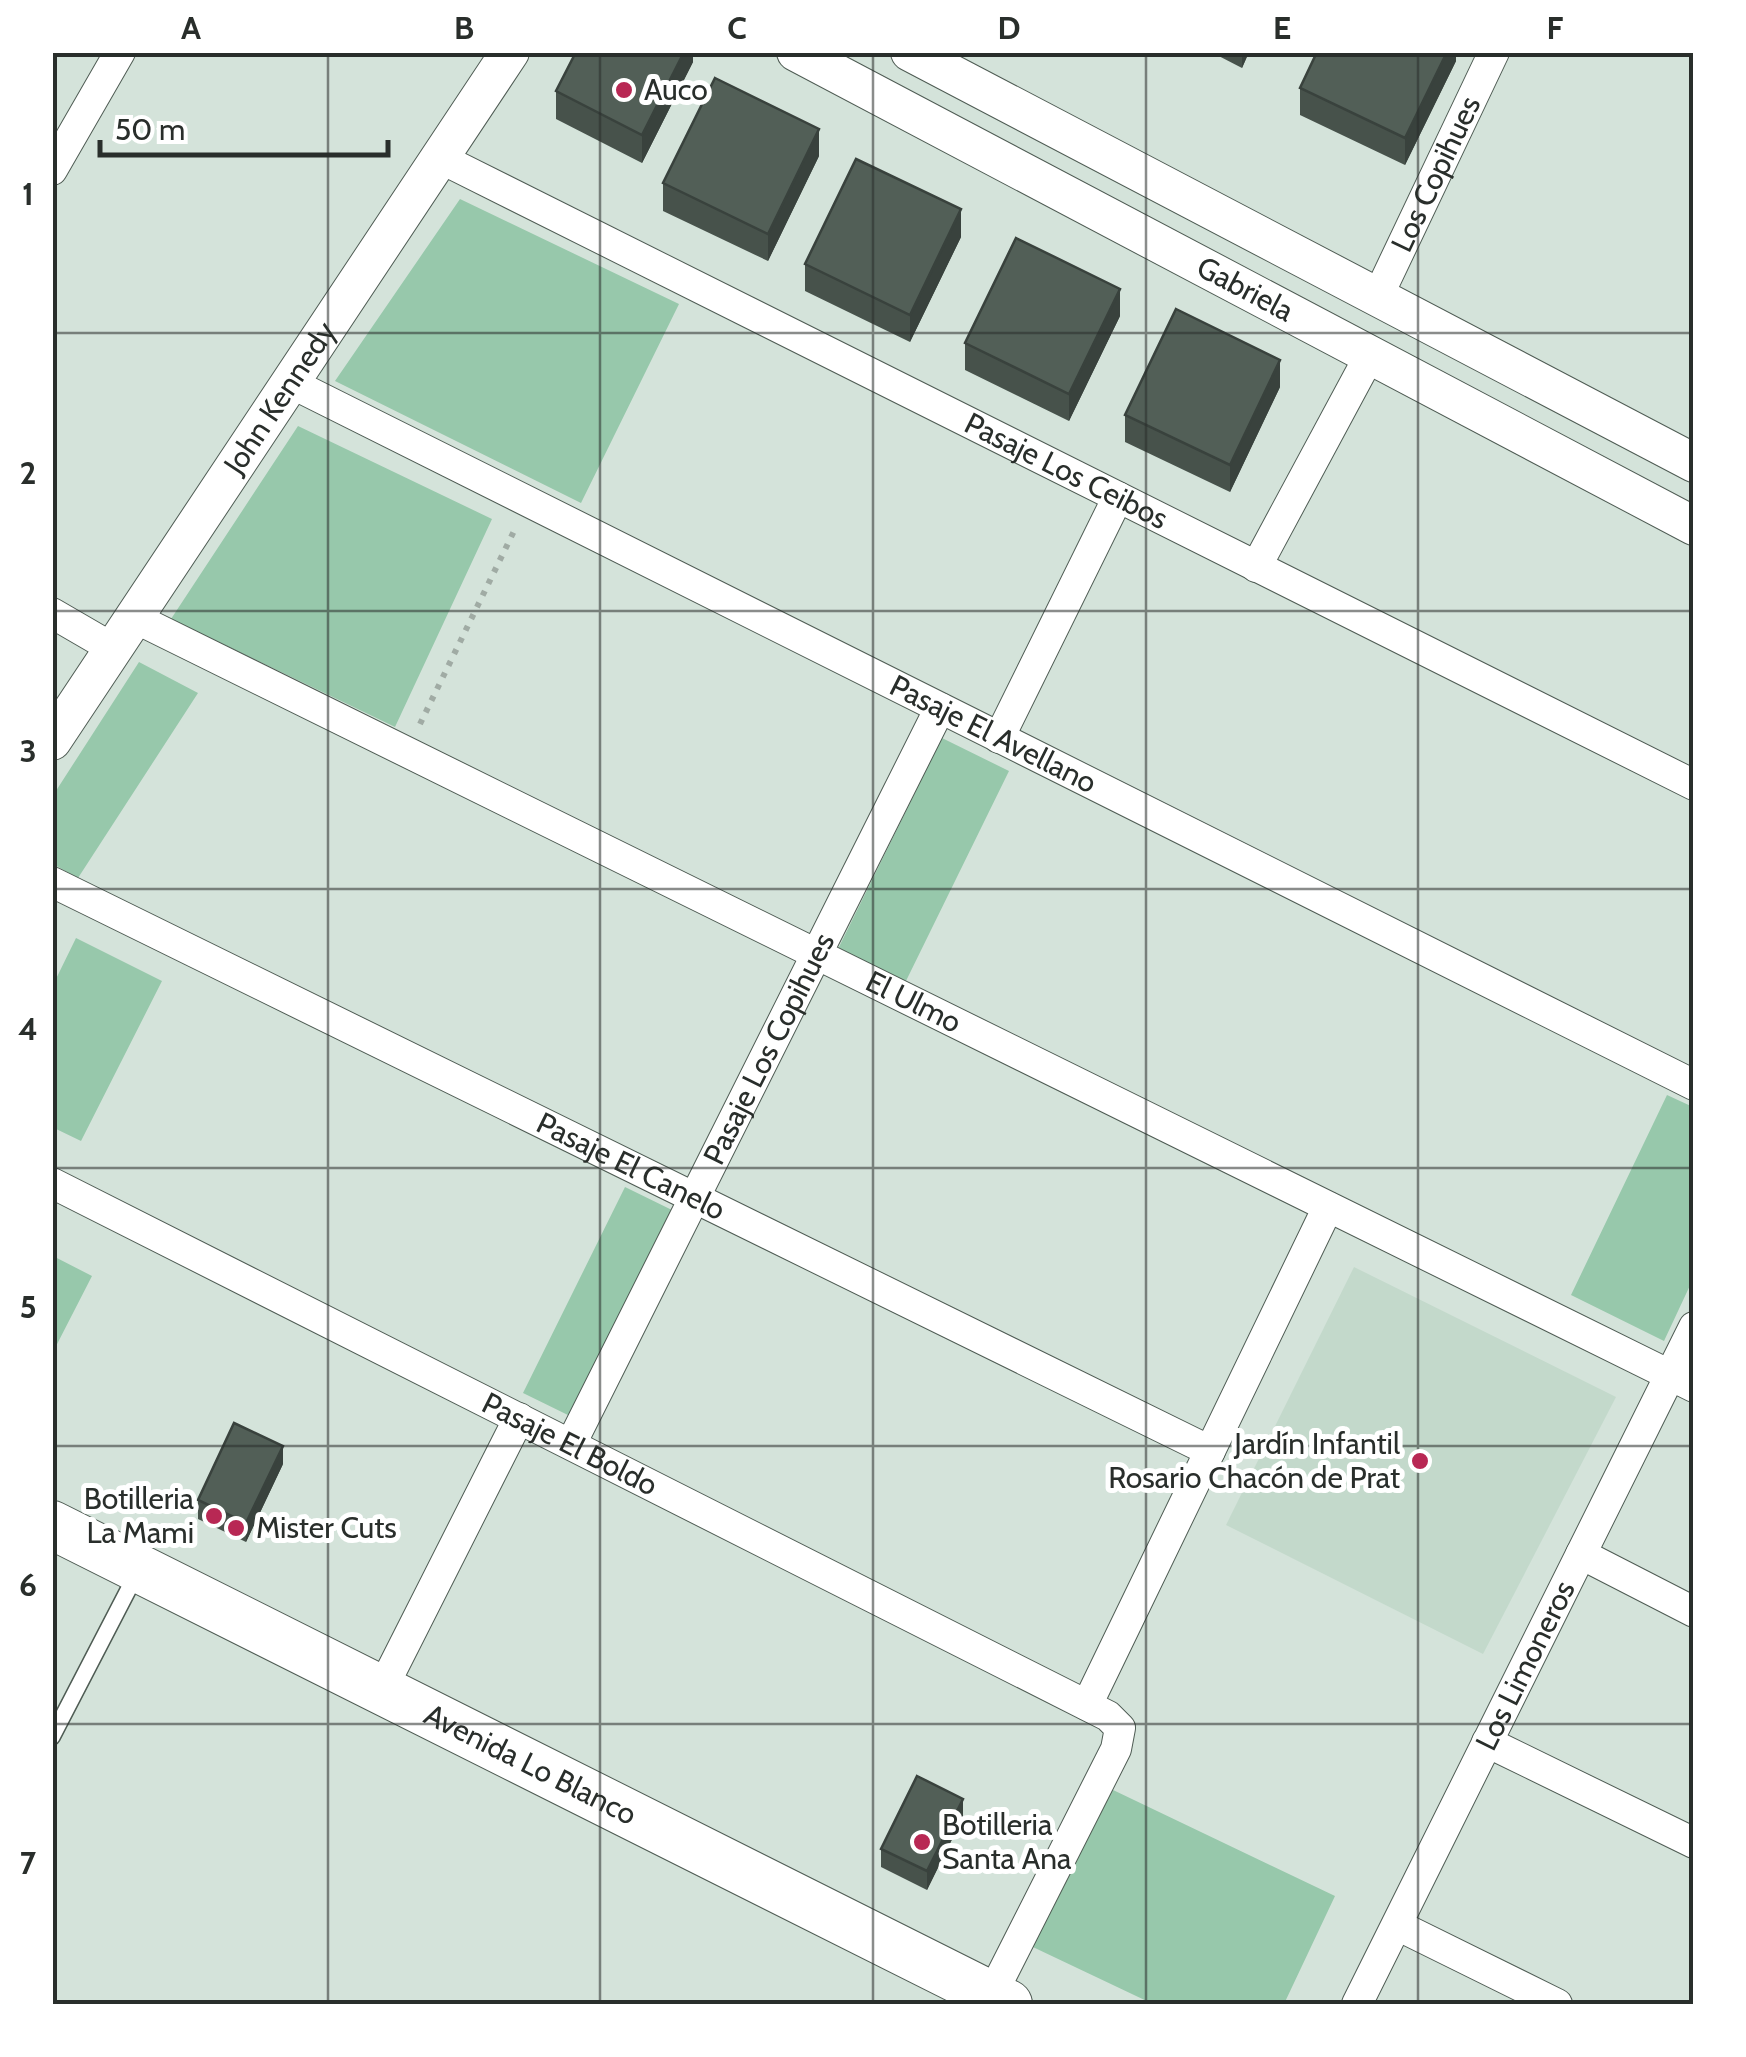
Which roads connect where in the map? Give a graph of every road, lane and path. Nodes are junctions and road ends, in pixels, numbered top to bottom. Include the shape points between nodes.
1 (120, 52) edge
2 (510, 52) edge
3 (796, 52) edge
4 (910, 52) edge
5 (1494, 52) edge
6 (440, 158) junction
7 (52, 170) edge
8 (1378, 296) junction
9 (1370, 355) junction
10 (291, 383) junction
11 (1694, 462) edge
12 (1118, 498) junction
13 (528, 502) junction
14 (1694, 526) edge
15 (1256, 566) junction
16 (52, 613) edge
17 (124, 633) junction
18 (940, 708) junction
19 (999, 738) junction
20 (52, 741) edge
21 (406, 752) junction
22 (1694, 785) edge
23 (52, 882) edge
24 (816, 954) junction
25 (1694, 1086) edge
26 (52, 1183) edge
27 (694, 1198) junction
28 (1328, 1207) junction
29 (1694, 1326) edge
30 (1681, 1381) edge
31 (519, 1418) junction
32 (570, 1444) junction
33 (1210, 1451) junction
34 (52, 1525) edge
35 (1580, 1554) junction
36 (140, 1568) junction
37 (1694, 1612) edge
38 (381, 1691) junction
39 (1087, 1705) junction
40 (52, 1737) edge
41 (1487, 1742) junction
42 (1694, 1843) edge
43 (1397, 1924) junction
44 (999, 2000) edge
45 (1357, 2004) edge
46 (1558, 2004) edge

1 - 7 street
2 - 6 street, John Kennedy
3 - 9 street, Gabriela
4 - 8 street, Gabriela
5 - 8 street, Los Copihues
6 - 10 street, John Kennedy
6 - 12 street, Pasaje Los Ceibos
8 - 11 street, Gabriela
9 - 14 street, Gabriela
9 - 15 street
10 - 13 street, Pasaje El Avellano
10 - 17 street, John Kennedy
12 - 15 street, Pasaje Los Ceibos
12 - 19 street
13 - 18 street, Pasaje El Avellano
13 - 21 path
15 - 22 street, Pasaje Los Ceibos
16 - 17 street, El Ulmo
17 - 20 street, John Kennedy
17 - 21 street, El Ulmo
18 - 19 street, Pasaje El Avellano
18 - 24 street, Pasaje Los Copihues
19 - 25 street, Pasaje El Avellano
21 - 24 street, El Ulmo
23 - 27 street, Pasaje El Canelo
24 - 27 street, Pasaje Los Copihues
24 - 28 street, El Ulmo
26 - 31 street, Pasaje El Boldo
27 - 32 street, Pasaje Los Copihues
27 - 33 street, Pasaje El Canelo
28 - 30 street, El Ulmo
28 - 33 street
29 - 30 street, Los Limoneros
30 - 35 street, Los Limoneros
31 - 32 street, Pasaje El Boldo
31 - 38 street
32 - 39 street, Pasaje El Boldo
33 - 39 street
34 - 36 main road, Avenida Lo Blanco
35 - 37 street
35 - 41 street, Los Limoneros
36 - 38 main road, Avenida Lo Blanco
36 - 40 lane
38 - 44 main road, Avenida Lo Blanco
39 - 44 street, Pasaje El Boldo via 1120,1728 1116,1749
41 - 42 street
41 - 43 street, Los Limoneros
43 - 45 street, Los Limoneros
43 - 46 street

